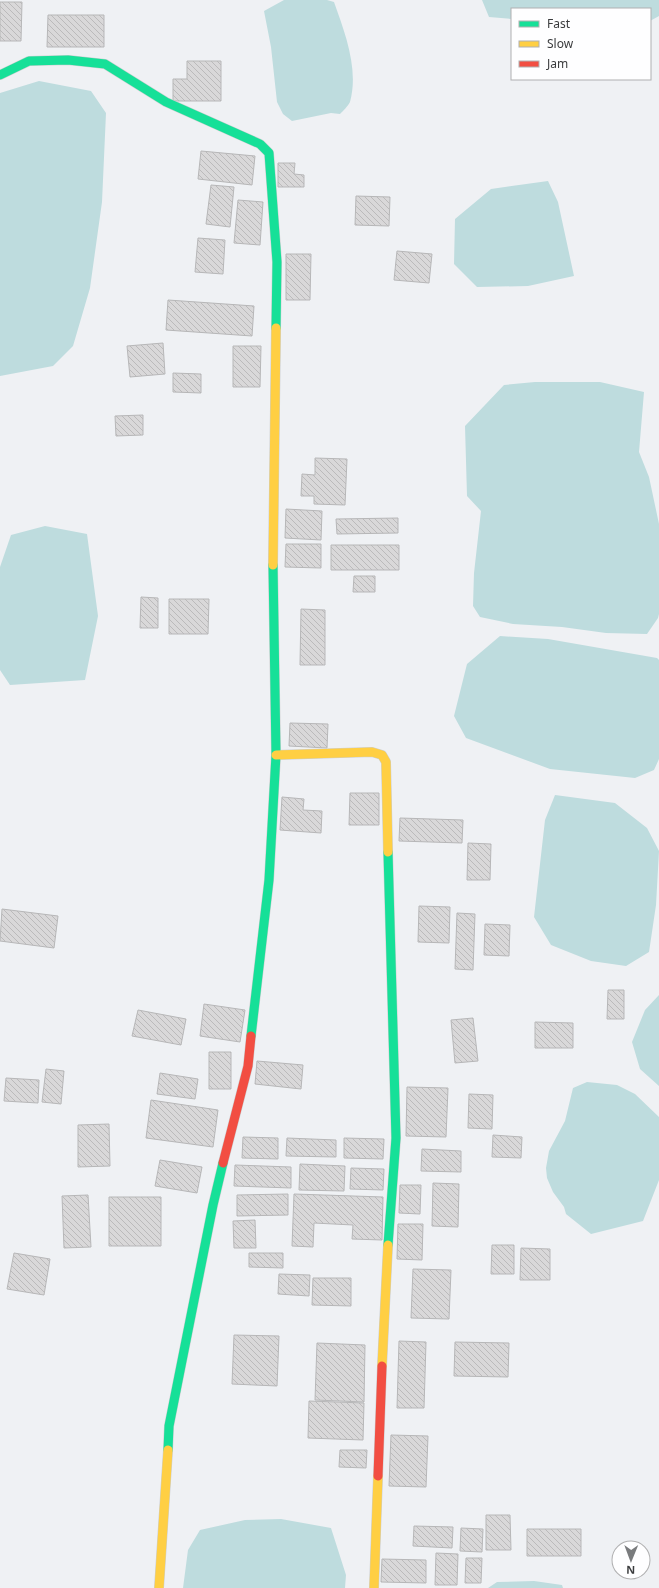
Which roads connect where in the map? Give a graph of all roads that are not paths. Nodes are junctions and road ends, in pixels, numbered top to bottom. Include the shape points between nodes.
1 (0, 76) edge
2 (276, 755) junction
3 (159, 1588) edge
4 (374, 1588) edge

1 - 2 street via 29,61 68,60 105,64 166,102 249,138 260,144 268,153 277,262 272,531
2 - 3 street via 269,880 248,1066 213,1205 170,1426
2 - 4 street via 372,752 382,754 386,762 396,1138 385,1279

